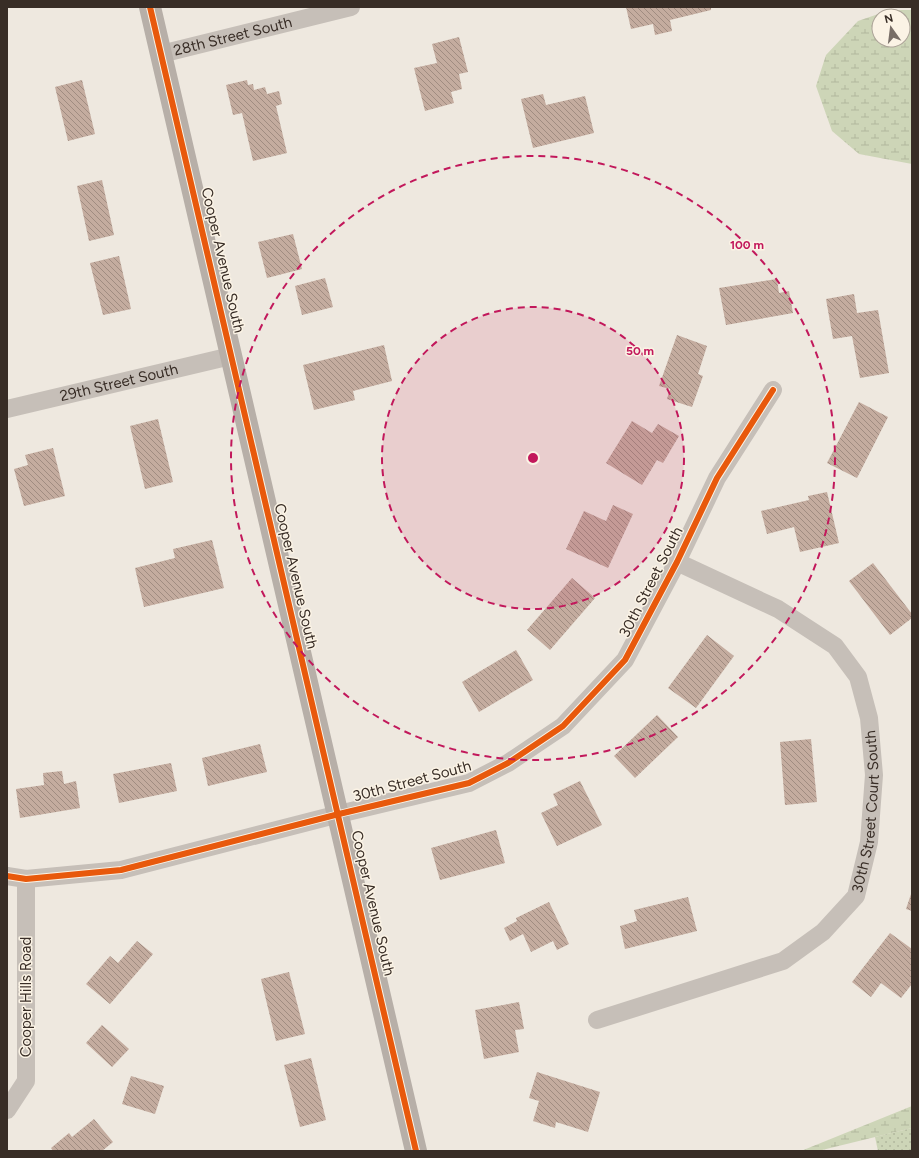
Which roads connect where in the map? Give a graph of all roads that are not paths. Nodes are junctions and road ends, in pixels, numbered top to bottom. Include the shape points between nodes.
1 (150, 7) edge
2 (351, 7) edge
3 (161, 54) junction
4 (232, 356) junction
5 (773, 390) dead end
6 (7, 409) edge
7 (676, 562) junction
8 (339, 814) junction
9 (7, 876) edge
10 (26, 879) junction
11 (597, 1020) dead end
12 (7, 1110) edge
13 (416, 1151) edge

1 - 3 street, Cooper Avenue South
2 - 3 street, 28th Street South
3 - 4 street, Cooper Avenue South
4 - 6 street, 29th Street South
4 - 8 street, Cooper Avenue South
5 - 7 street, 30th Street South via 717,478
7 - 8 street, 30th Street South via 625,660 563,726 508,763 469,783
7 - 11 street, 30th Street Court South via 778,609 835,646 858,677 869,718 874,775 869,842 856,896 823,932 783,961
8 - 10 street, 30th Street South via 121,870
8 - 13 street, Cooper Avenue South
9 - 10 street, 30th Street South
10 - 12 street, Cooper Hills Road via 26,1081

